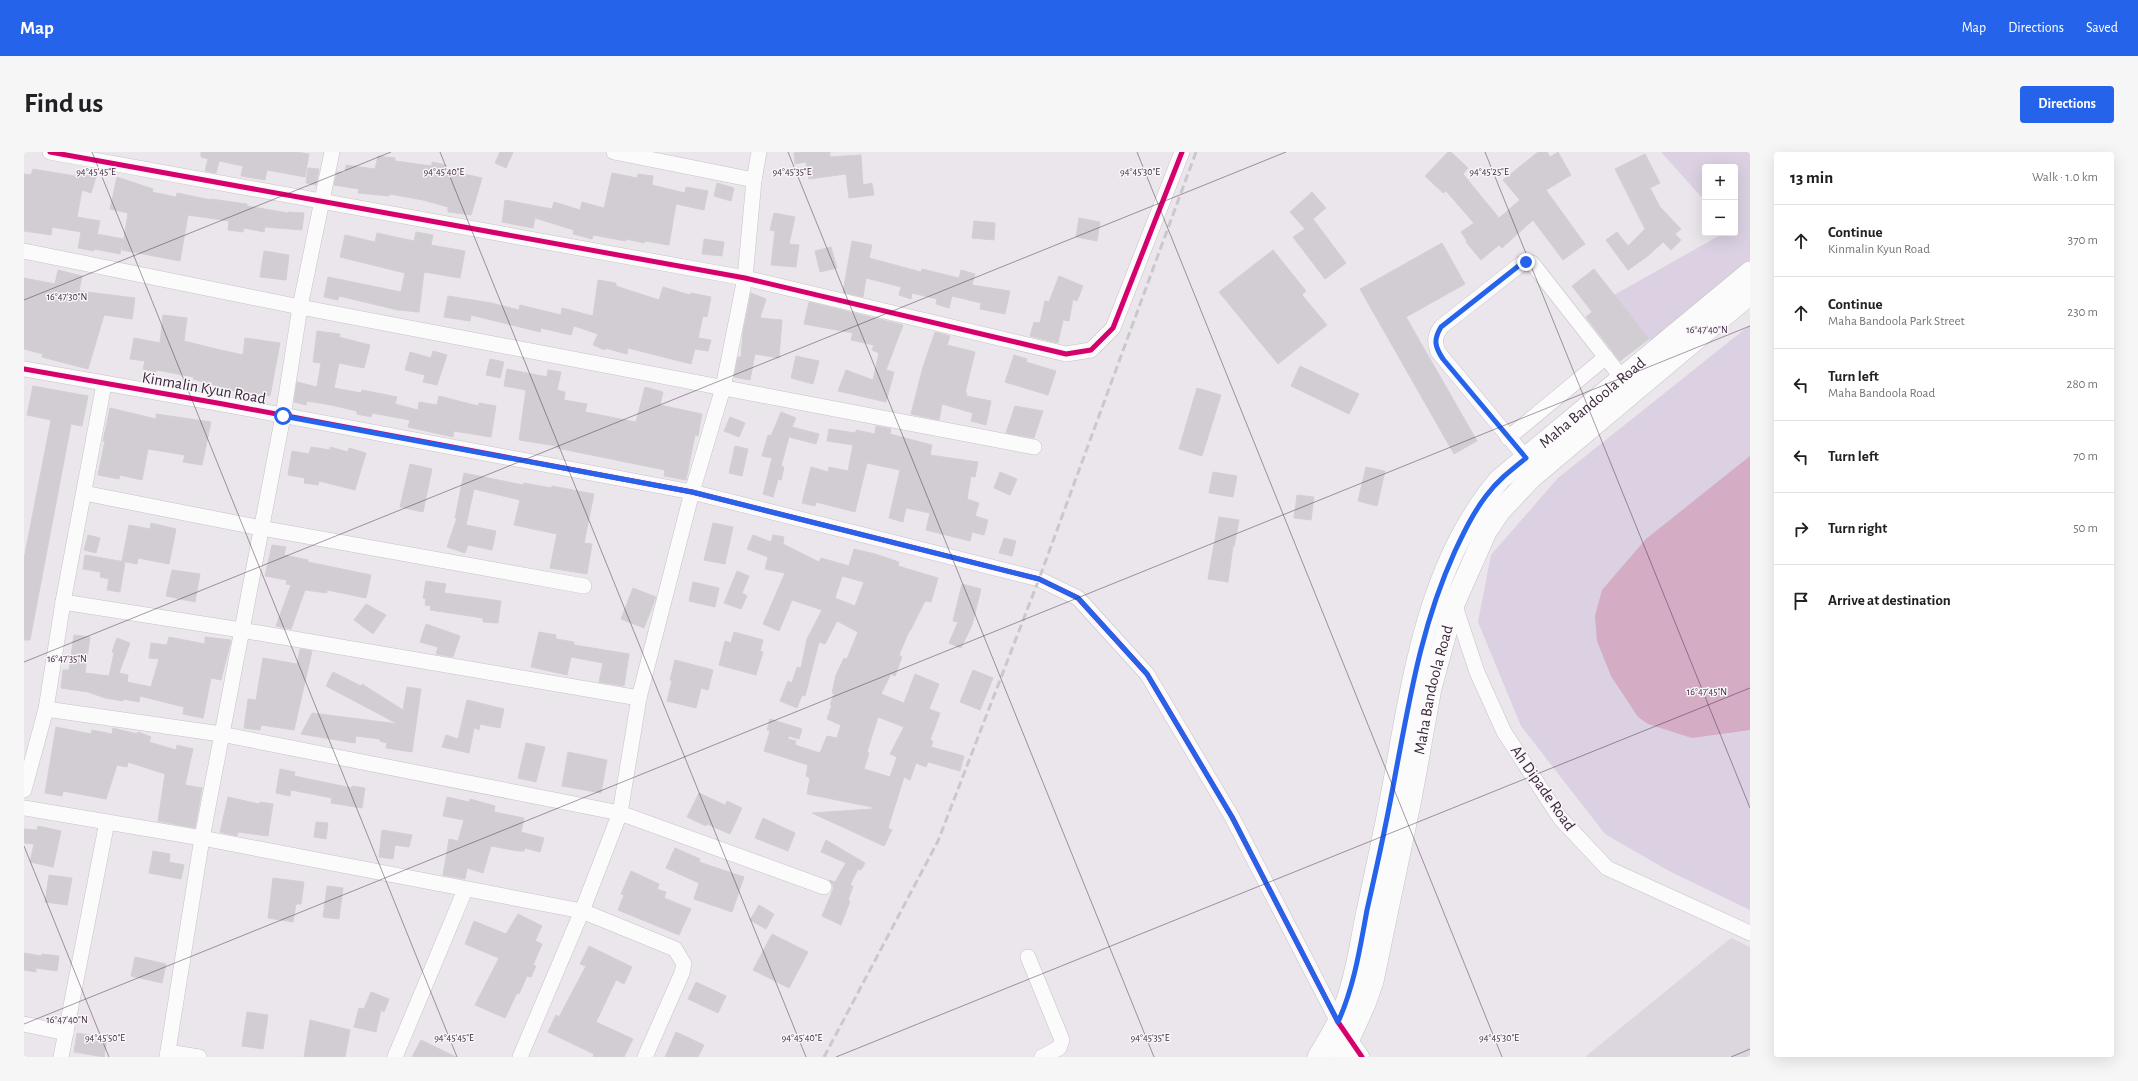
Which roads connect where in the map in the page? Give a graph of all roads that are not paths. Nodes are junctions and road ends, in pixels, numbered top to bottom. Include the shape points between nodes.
1 (50, 152) edge
2 (332, 152) edge
3 (614, 152) edge
4 (759, 152) edge
5 (1182, 152) edge
6 (754, 180) junction
7 (322, 202) junction
8 (24, 251) edge
9 (1750, 272) edge
10 (745, 278) junction
11 (1750, 294) edge
12 (300, 307) junction
13 (1606, 357) junction
14 (24, 369) edge
15 (1622, 378) junction
16 (104, 384) junction
17 (723, 388) junction
18 (283, 416) junction
19 (1508, 438) junction
20 (1034, 447) dead end
21 (1526, 458) junction
22 (692, 492) junction
23 (84, 493) junction
24 (261, 528) junction
25 (1444, 575) junction
26 (584, 586) dead end
27 (63, 602) junction
28 (1454, 604) junction
29 (241, 630) junction
30 (639, 698) junction
31 (46, 709) junction
32 (221, 734) junction
33 (24, 790) edge
34 (24, 808) edge
35 (620, 812) junction
36 (107, 822) junction
37 (202, 838) junction
38 (824, 887) dead end
39 (465, 890) junction
40 (582, 911) junction
41 (1750, 933) edge
42 (1028, 957) dead end
43 (1338, 1022) junction
44 (24, 1024) edge
45 (66, 1033) junction
46 (1351, 1052) edge
47 (167, 1055) edge
48 (61, 1057) edge
49 (199, 1057) edge
50 (395, 1057) edge
51 (520, 1057) edge
52 (645, 1057) edge
53 (1042, 1057) edge
54 (1318, 1057) edge

1 - 7 street
2 - 7 street
3 - 6 street
4 - 6 street
5 - 10 street via 1114,328 1091,350 1066,354
6 - 10 street
7 - 10 street
7 - 12 street
8 - 12 street
9 - 15 main road, Maha Bandoola Road
10 - 17 street
11 - 28 main road, Maha Bandoola Road via 1516,493 1486,532
12 - 17 street
12 - 18 street
13 - 15 street
13 - 19 street
13 - 19 street via 1532,263 1521,264 1441,327 1435,336 1438,352
14 - 16 street, Kinmalin Kyun Road
15 - 21 main road, Maha Bandoola Road
16 - 18 street, Kinmalin Kyun Road
16 - 23 street
17 - 20 street
17 - 22 street
18 - 22 street, Kinmalin Kyun Road
18 - 24 street
19 - 21 street
21 - 25 main road, Maha Bandoola Road via 1486,495 1470,520
22 - 30 street
22 - 43 street, Kinmalin Kyun Road via 1039,579 1078,598 1147,674 1232,817
23 - 24 street
23 - 27 street
24 - 26 street
24 - 29 street
25 - 28 street, Ah Dipade Road
25 - 43 main road, Maha Bandoola Road via 1421,646 1355,970
27 - 29 street
27 - 31 street
28 - 41 street, Ah Dipade Road via 1477,672 1504,732 1560,818 1607,868
28 - 46 main road, Maha Bandoola Road via 1431,688 1373,981
29 - 30 street
29 - 32 street
30 - 35 street
31 - 32 street
31 - 33 street
32 - 35 street
32 - 37 street
34 - 36 street
35 - 38 street
35 - 40 street
36 - 37 street
36 - 45 street
37 - 39 street
37 - 47 street
39 - 40 street
39 - 50 street
40 - 51 street
40 - 52 street via 675,949 684,964
42 - 53 street via 1062,1040 1059,1048
43 - 46 street
43 - 54 main road, Maha Bandoola Road
44 - 45 street
45 - 48 street
47 - 49 street

